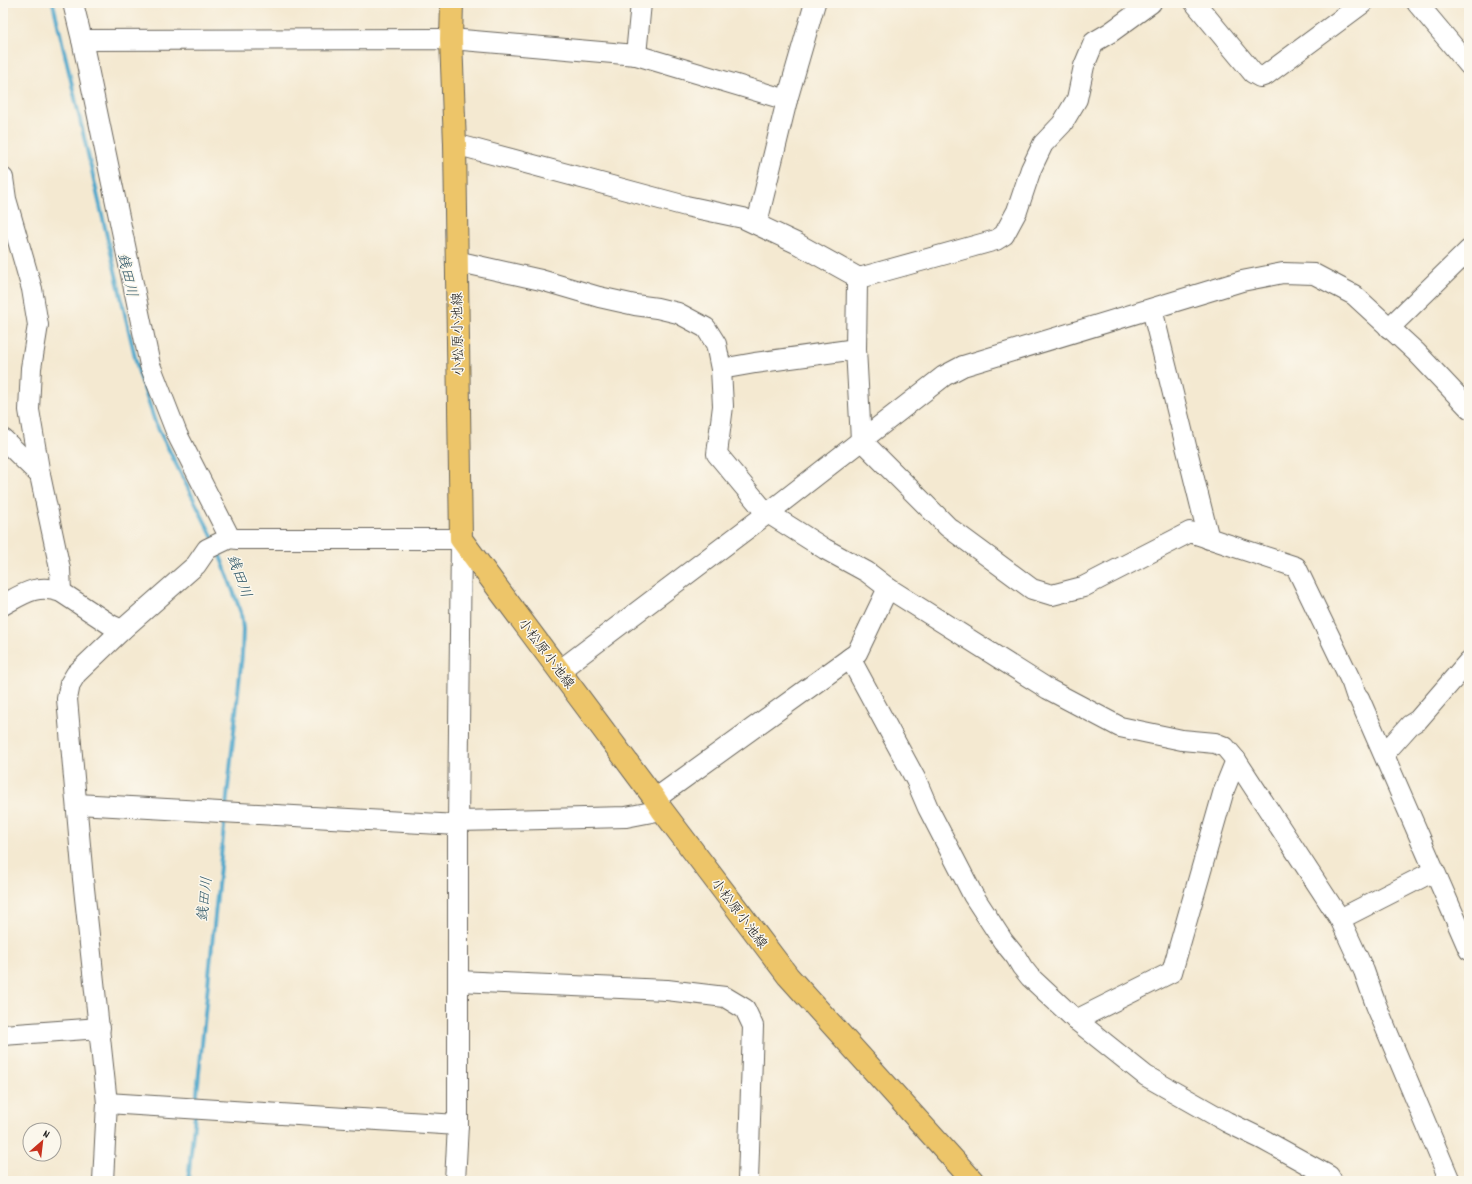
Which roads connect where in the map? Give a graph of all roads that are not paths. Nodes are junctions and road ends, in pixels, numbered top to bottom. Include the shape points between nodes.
1 (73, 3) edge
2 (452, 3) edge
3 (641, 3) edge
4 (814, 3) edge
5 (1151, 3) edge
6 (1195, 3) edge
7 (1363, 3) edge
8 (1417, 3) edge
9 (451, 39) junction
10 (82, 40) junction
11 (636, 55) junction
12 (1469, 65) edge
13 (787, 100) junction
14 (456, 144) junction
15 (3, 178) edge
16 (757, 223) junction
17 (1469, 250) edge
18 (456, 261) junction
19 (859, 278) junction
20 (1152, 308) junction
21 (1388, 328) junction
22 (856, 349) junction
23 (721, 369) junction
24 (1469, 408) edge
25 (3, 439) edge
26 (861, 440) junction
27 (40, 475) junction
28 (768, 514) junction
29 (230, 538) junction
30 (1209, 538) junction
31 (461, 539) junction
32 (888, 588) junction
33 (61, 592) junction
34 (3, 605) edge
35 (122, 630) junction
36 (850, 658) junction
37 (1469, 661) edge
38 (560, 671) junction
39 (1384, 754) junction
40 (1236, 760) junction
41 (77, 804) junction
42 (658, 804) junction
43 (458, 823) junction
44 (1434, 871) junction
45 (1340, 919) junction
46 (1469, 950) edge
47 (458, 980) junction
48 (1076, 1020) junction
49 (100, 1028) junction
50 (3, 1035) edge
51 (107, 1103) junction
52 (458, 1125) junction
53 (103, 1181) edge
54 (456, 1181) edge
55 (748, 1181) edge
56 (973, 1181) edge
57 (1332, 1181) edge
58 (1450, 1181) edge

1 - 10 street
2 - 9 main road, 小松原小池線
3 - 11 street
4 - 13 street
5 - 19 street via 1094,42 1084,66 1077,99 1062,124 1043,144 1031,169 1017,211 1004,235 996,240
6 - 7 street via 1253,74 1260,77
8 - 12 street
9 - 10 street
9 - 11 street
9 - 14 main road, 小松原小池線
10 - 29 street via 150,365 176,434
11 - 13 street
13 - 16 street
14 - 16 street
14 - 18 main road, 小松原小池線
15 - 27 street via 6,199 32,289 38,325 28,410
16 - 19 street
17 - 21 street
18 - 23 street via 541,280 599,297 678,313 706,328 716,344
18 - 31 main road, 小松原小池線
19 - 22 street
20 - 21 street via 1242,281 1283,273 1314,274 1354,295
20 - 26 street via 963,366 944,376
20 - 30 street
21 - 24 street via 1416,352
22 - 23 street
22 - 26 street
23 - 28 street via 723,406 718,454
25 - 27 street
26 - 28 street
26 - 30 street via 948,527 1032,589 1052,595 1083,587 1190,532
27 - 33 street via 60,569
28 - 32 street via 867,572
28 - 38 street
29 - 31 street
29 - 35 street via 207,549 196,565
30 - 39 street via 1296,567
31 - 38 main road, 小松原小池線
31 - 43 street
32 - 36 street via 857,653
32 - 40 street via 1048,689 1120,727 1182,740 1215,743 1225,747
33 - 34 street via 41,588 27,591
33 - 35 street
35 - 41 street via 76,674 70,684 67,699
36 - 42 street
36 - 48 street via 916,780 973,895 1002,941 1030,977
37 - 39 street via 1418,720 1410,725
38 - 42 main road, 小松原小池線
39 - 44 street
40 - 45 street
40 - 48 street via 1224,790 1172,972
41 - 43 street
41 - 49 street
42 - 43 street via 626,817
42 - 56 main road, 小松原小池線 via 788,976
43 - 47 street
44 - 45 street
44 - 46 street
45 - 58 street
47 - 52 street
47 - 55 street via 667,990 725,997 745,1009 753,1026
48 - 57 street via 1146,1076 1329,1176
49 - 50 street
49 - 51 street
51 - 52 street
51 - 53 street
52 - 54 street

